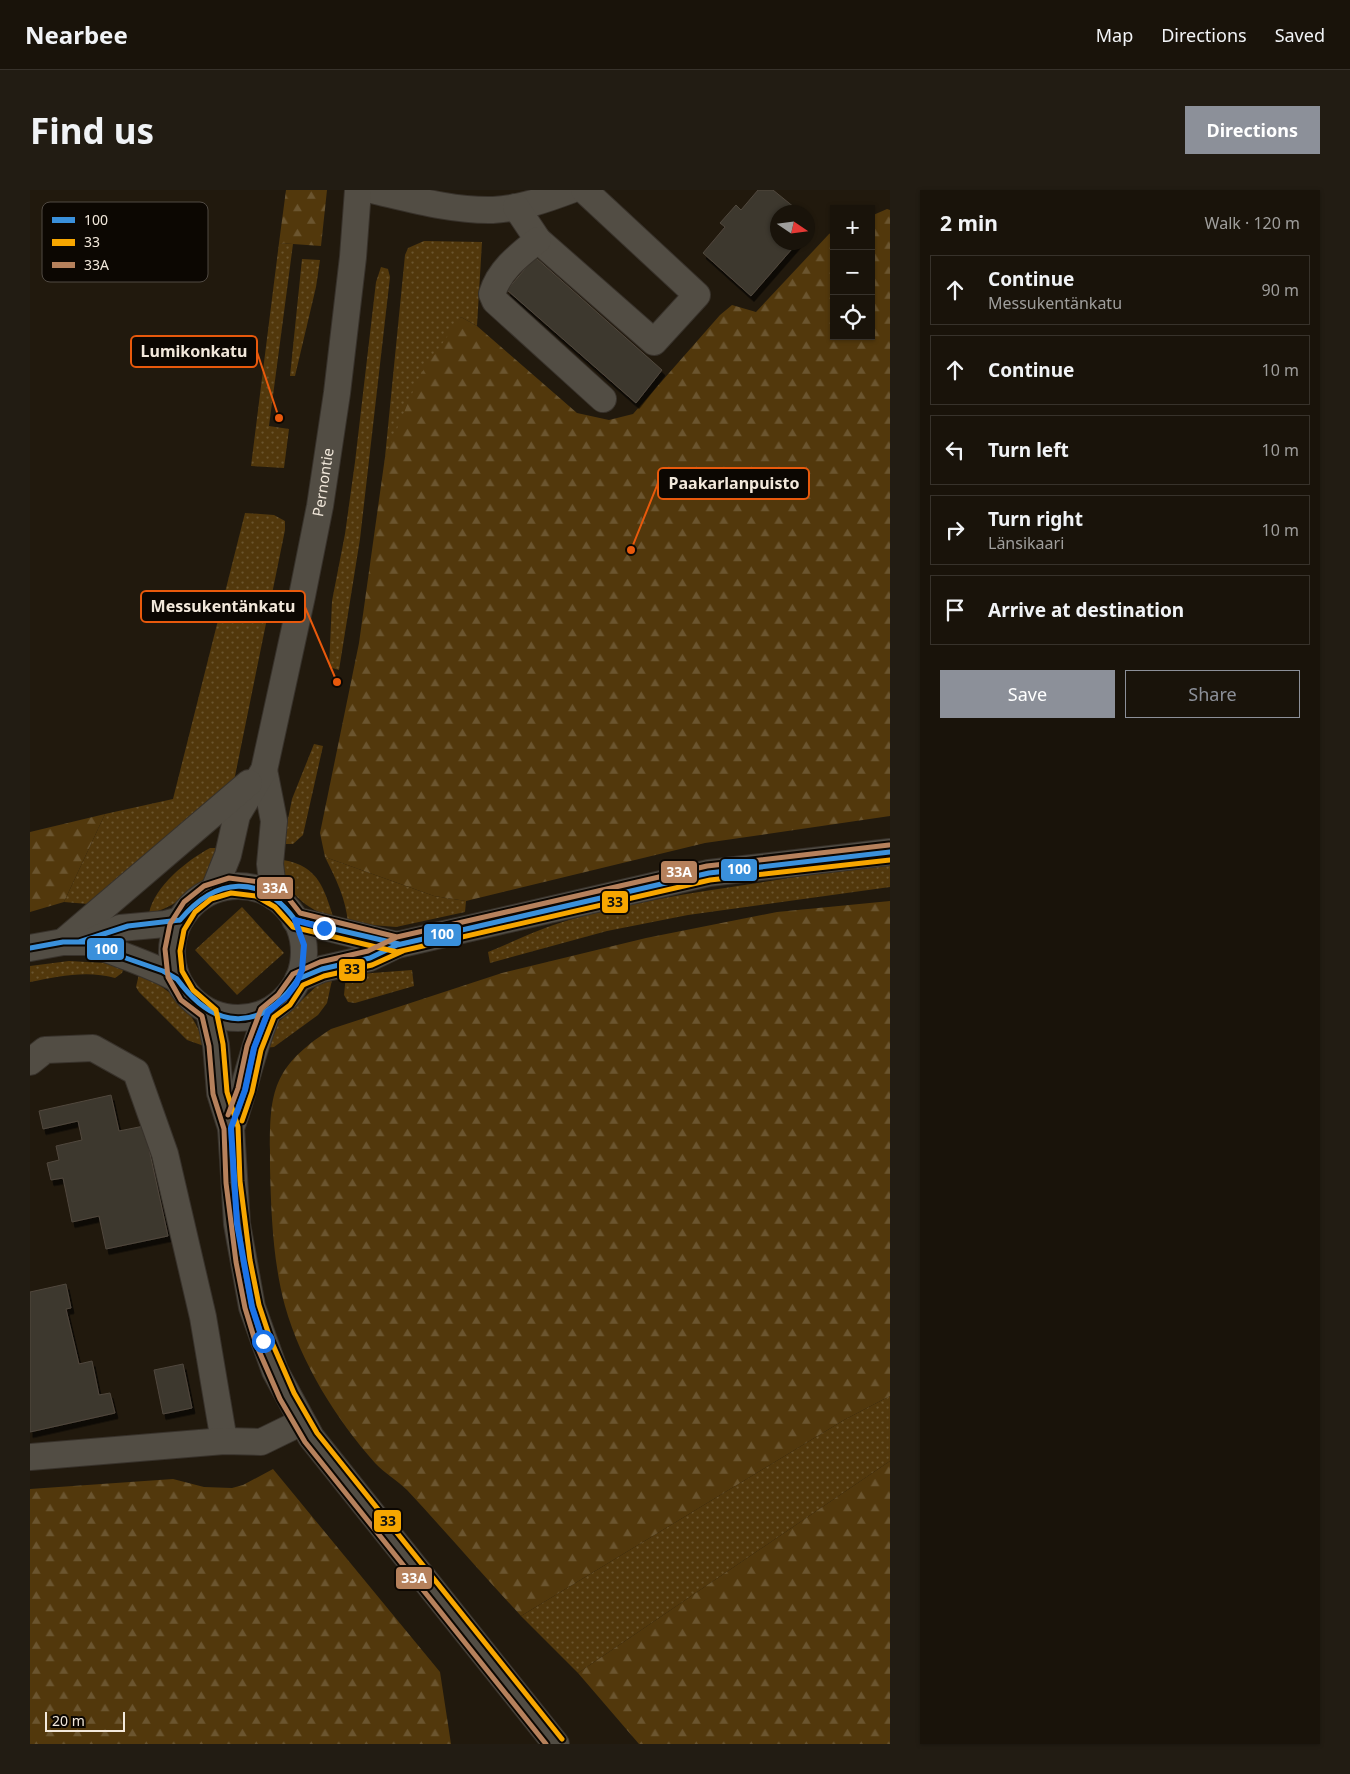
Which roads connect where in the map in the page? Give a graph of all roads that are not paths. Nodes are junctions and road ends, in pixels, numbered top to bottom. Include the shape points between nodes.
1 (358, 190) edge
2 (372, 190) edge
3 (584, 190) edge
4 (561, 192) edge
5 (516, 207) junction
6 (538, 240) junction
7 (604, 399) dead end
8 (264, 770) junction
9 (890, 852) edge
10 (214, 890) junction
11 (274, 897) junction
12 (180, 920) junction
13 (295, 920) junction
14 (63, 942) junction
15 (90, 942) junction
16 (397, 945) junction
17 (30, 948) edge
18 (177, 979) junction
19 (298, 979) junction
20 (209, 1012) junction
21 (268, 1012) junction
22 (30, 1062) edge
23 (231, 1128) junction
24 (302, 1422) junction
25 (224, 1441) junction
26 (30, 1457) edge
27 (556, 1744) edge

1 - 8 street, Pernontie via 354,257 320,506
2 - 5 street via 471,209
3 - 6 street via 697,294 654,342
4 - 5 street
5 - 6 street
6 - 7 street via 506,268 496,281 492,294 495,301
8 - 10 street, Pernontie via 237,815 228,855
8 - 11 street, Pernontie via 274,821 270,864
8 - 14 street
9 - 16 street via 709,873
10 - 11 street via 250,887
10 - 12 street via 192,904
11 - 13 street
12 - 15 street via 120,928
12 - 18 street via 172,944 172,964
13 - 16 street
13 - 19 street via 304,945
14 - 15 street
14 - 17 street
15 - 18 street
16 - 19 street via 370,958 322,969
18 - 20 street via 192,1000
19 - 21 street via 284,1000
20 - 21 street via 239,1019
20 - 23 street via 220,1093
21 - 23 street
22 - 25 street via 46,1050 93,1048 136,1072 165,1154 203,1317
23 - 24 street via 237,1224 252,1307 276,1371
24 - 25 street via 261,1442
24 - 27 street via 366,1508
25 - 26 street

